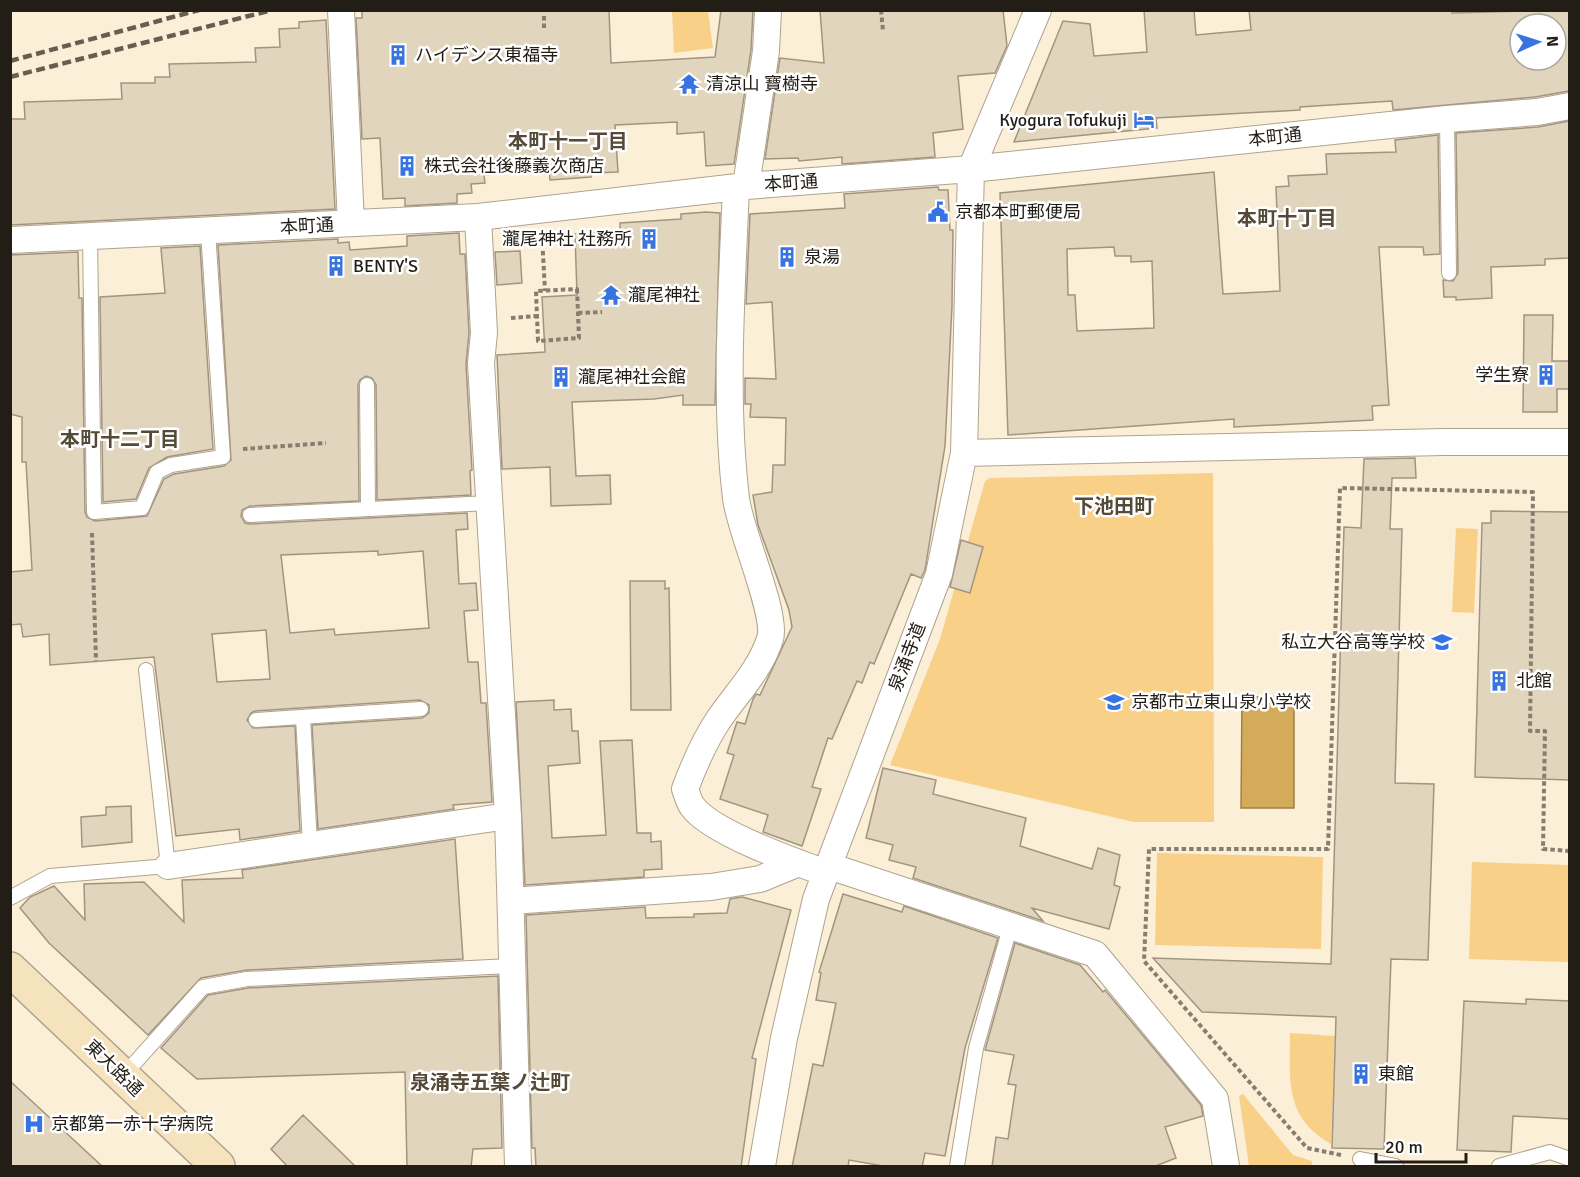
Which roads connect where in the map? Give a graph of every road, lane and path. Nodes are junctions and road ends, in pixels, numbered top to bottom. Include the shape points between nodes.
1 (341, 10) edge
2 (768, 10) edge
3 (880, 10) edge
4 (1038, 10) edge
5 (544, 16) dead end
6 (544, 29) dead end
7 (883, 31) dead end
8 (1569, 106) edge
9 (1447, 119) junction
10 (971, 169) junction
11 (741, 187) junction
12 (478, 217) junction
13 (351, 223) junction
14 (208, 231) junction
15 (542, 235) dead end
16 (90, 237) junction
17 (10, 240) edge
18 (1449, 273) dead end
19 (544, 291) junction
20 (602, 312) dead end
21 (578, 313) junction
22 (367, 385) dead end
23 (1569, 442) edge
24 (326, 443) dead end
25 (222, 450) junction
26 (963, 453) junction
27 (489, 503) junction
28 (368, 509) junction
29 (94, 512) junction
30 (250, 515) dead end
31 (96, 662) dead end
32 (146, 670) dead end
33 (421, 709) dead end
34 (303, 717) junction
35 (255, 720) dead end
36 (507, 816) junction
37 (310, 844) junction
38 (1569, 851) edge
39 (799, 863) junction
40 (168, 866) junction
41 (827, 869) junction
42 (10, 897) edge
43 (511, 901) junction
44 (1011, 924) junction
45 (512, 966) junction
46 (10, 969) edge
47 (123, 1076) junction
48 (1360, 1159) joint
49 (1569, 1159) edge
50 (218, 1167) edge
51 (518, 1167) edge
52 (762, 1167) edge
53 (957, 1167) edge
54 (1226, 1167) edge
55 (1396, 1167) edge
56 (1500, 1167) edge

1 - 13 street
2 - 11 street via 765,51
3 - 7 path
4 - 10 street
5 - 6 path
8 - 9 street, 本町通
9 - 10 street, 本町通
9 - 18 lane
10 - 11 street, 本町通
10 - 26 street, 泉涌寺道
11 - 12 street, 本町通
11 - 39 street via 731,419 736,500 767,603 771,637 749,680 698,756 685,789 692,807 715,824
12 - 13 street, 本町通
12 - 27 street
13 - 14 street, 本町通
14 - 16 street, 本町通
14 - 25 lane
15 - 19 path
16 - 17 street, 本町通
16 - 29 lane
19 - 21 path via 577,289
19 - 21 path via 536,291 538,340 579,338
20 - 21 path
22 - 28 lane
23 - 26 street
24 - 25 path
25 - 29 lane via 223,457 171,465 157,472 142,508
26 - 41 street, 泉涌寺道 via 939,573
27 - 28 lane
27 - 36 street
28 - 30 lane
29 - 31 path via 91,546
32 - 40 lane
33 - 34 lane
34 - 35 lane
34 - 37 lane
36 - 37 street
36 - 43 street
37 - 40 street
38 - 48 path via 1543,849 1545,731 1530,731 1533,492 1340,488 1328,849 1149,849 1144,961 1307,1148
39 - 41 street
39 - 43 street via 760,879 711,887
40 - 42 lane via 50,876
41 - 44 street
41 - 52 street, 泉涌寺道 via 816,899 784,1038
43 - 45 street
44 - 53 lane via 976,1048
44 - 54 street via 1088,950 1100,959 1215,1099
45 - 47 lane via 247,979 203,987
45 - 51 street
46 - 47 main road, 東大路通
47 - 50 main road, 東大路通
48 - 55 lane
49 - 56 lane via 1550,1152

